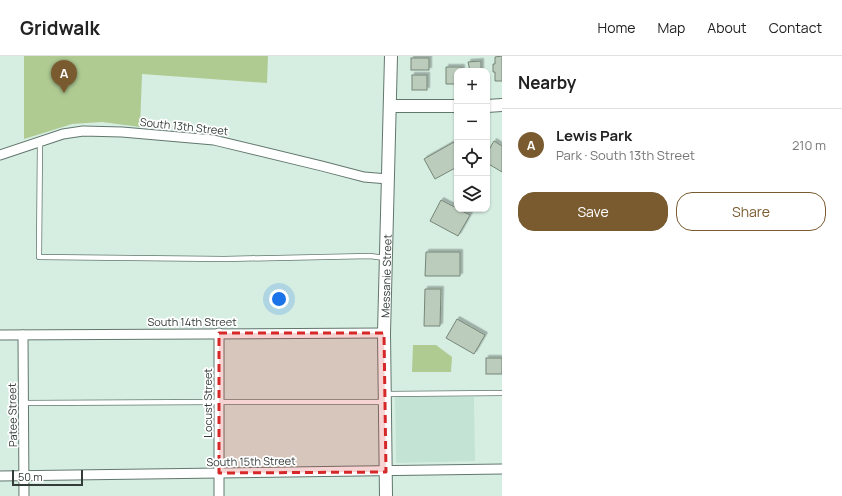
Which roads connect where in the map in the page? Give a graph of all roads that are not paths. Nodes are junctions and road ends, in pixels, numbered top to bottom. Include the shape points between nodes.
1 (391, 56) edge
2 (502, 105) edge
3 (390, 106) junction
4 (454, 106) edge
5 (490, 106) edge
6 (40, 141) junction
7 (0, 154) edge
8 (388, 180) junction
9 (385, 258) junction
10 (219, 333) junction
11 (384, 333) junction
12 (0, 335) edge
13 (23, 335) junction
14 (502, 393) edge
15 (385, 398) junction
16 (220, 402) junction
17 (23, 404) junction
18 (502, 469) edge
19 (386, 472) junction
20 (219, 473) junction
21 (0, 476) edge
22 (24, 476) junction
23 (24, 496) edge
24 (219, 496) edge
25 (386, 496) edge

1 - 3 street, Messanie Street
2 - 5 street
3 - 4 street
3 - 8 street, Messanie Street
6 - 7 street, South 13th Street
6 - 8 street, South 13th Street via 83,131 214,140 364,177
6 - 9 lane via 39,257
8 - 9 street, Messanie Street
9 - 11 street, Messanie Street
10 - 11 street, South 14th Street
10 - 13 street, South 14th Street
10 - 16 street, Locust Street
11 - 15 street, Messanie Street
12 - 13 street, South 14th Street
13 - 17 street, Patee Street
14 - 15 lane
15 - 16 lane
15 - 19 street, Messanie Street
16 - 17 lane
16 - 20 street, Locust Street
17 - 22 street, Patee Street
18 - 19 street, South 15th Street
19 - 20 street, South 15th Street
19 - 25 street, Messanie Street
20 - 22 street, South 15th Street
20 - 24 street, Locust Street
21 - 22 street, South 15th Street
22 - 23 street, Patee Street

